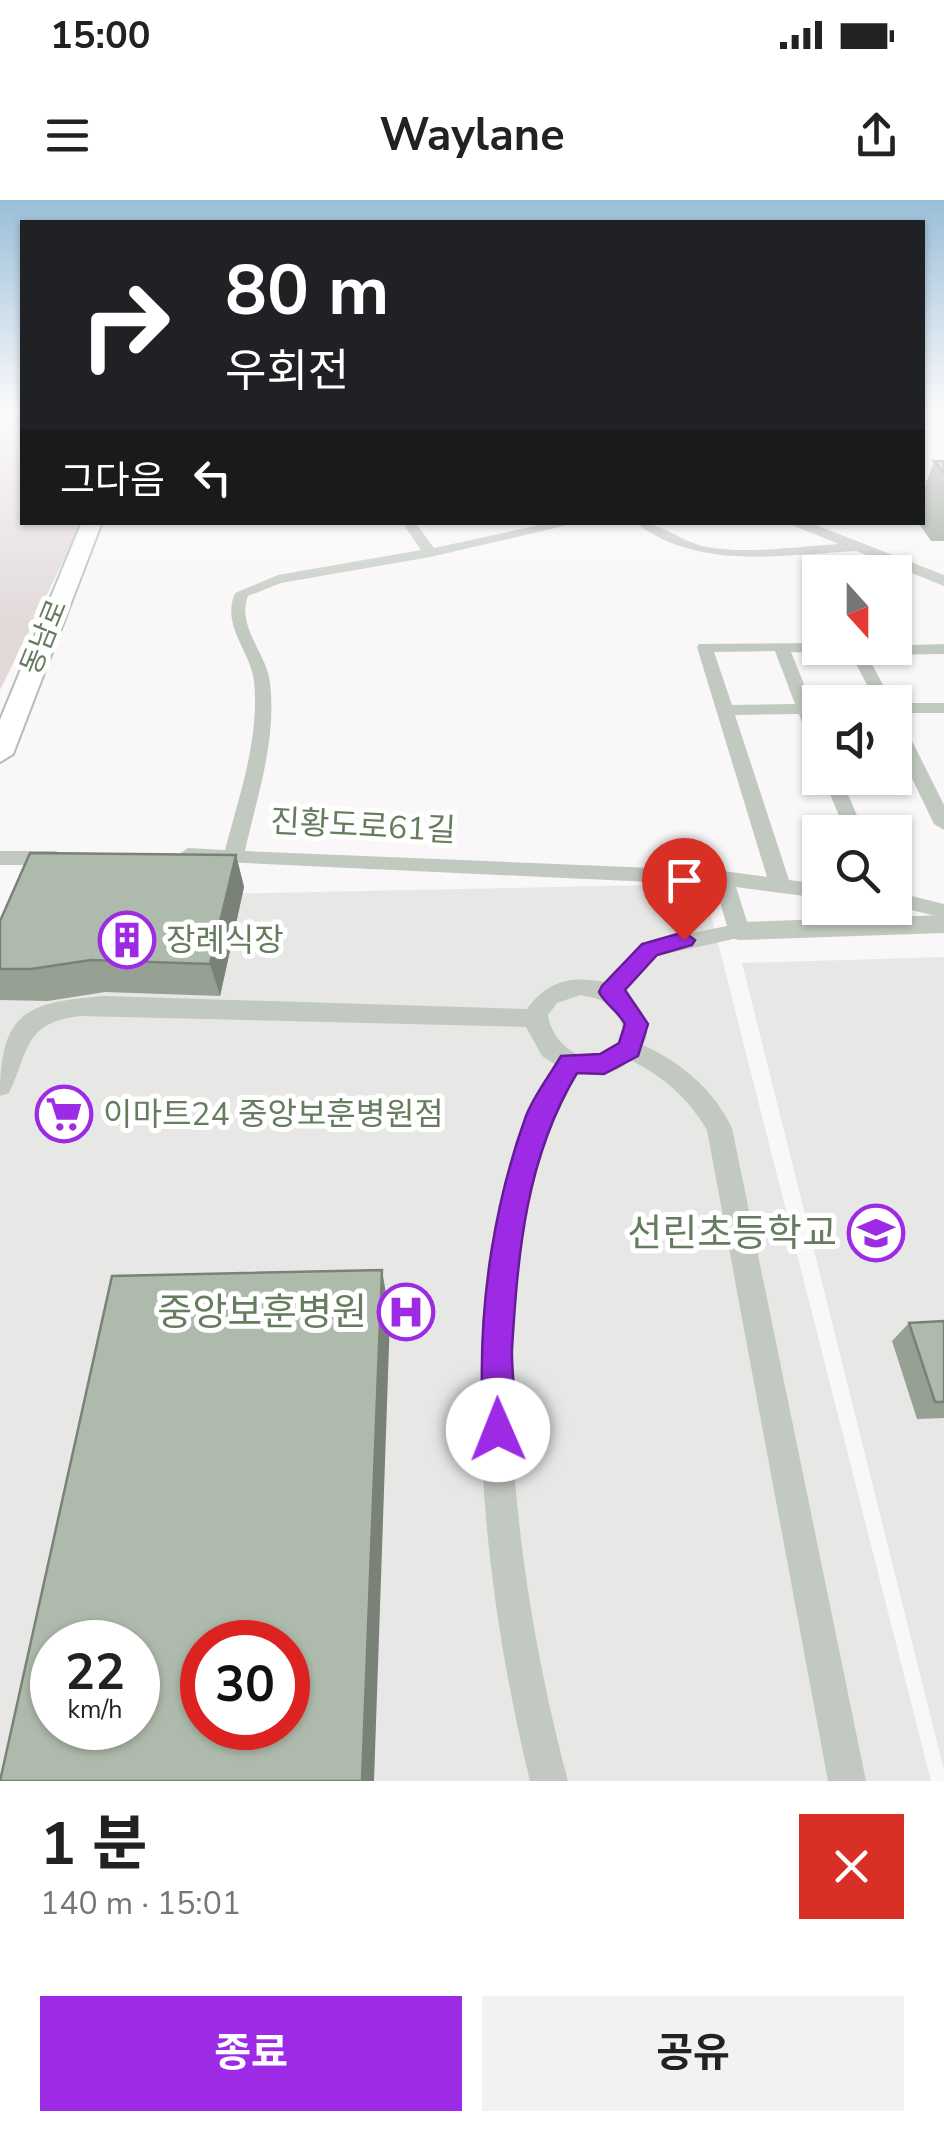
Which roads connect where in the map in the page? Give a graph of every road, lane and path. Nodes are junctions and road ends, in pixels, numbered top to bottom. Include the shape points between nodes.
1 (91, 525) edge
2 (410, 525) edge
3 (561, 525) edge
4 (646, 525) edge
5 (800, 525) edge
6 (855, 547) junction
7 (430, 553) junction
8 (944, 581) edge
9 (781, 646) junction
10 (802, 648) edge
11 (944, 649) edge
12 (912, 650) edge
13 (802, 689) edge
14 (912, 708) edge
15 (944, 708) edge
16 (802, 709) edge
17 (723, 710) junction
18 (0, 754) edge
19 (912, 759) edge
20 (944, 824) edge
21 (234, 854) junction
22 (176, 855) edge
23 (79, 857) edge
24 (0, 858) edge
25 (722, 878) junction
26 (781, 888) junction
27 (802, 890) edge
28 (912, 904) edge
29 (944, 911) edge
30 (944, 924) edge
31 (739, 931) junction
32 (610, 992) junction
33 (535, 1018) junction
34 (629, 1049) junction
35 (570, 1063) junction
36 (0, 1086) edge
37 (549, 1781) edge
38 (847, 1781) edge

1 - 18 main road, 동남로
2 - 7 street
3 - 7 street
4 - 6 street via 711,551
5 - 6 street
6 - 8 street
7 - 21 street via 278,579 242,593 237,611 262,675 264,726
9 - 10 street
9 - 13 street
9 - 17 street via 705,647
11 - 12 street
14 - 15 street
16 - 17 street
17 - 26 street
19 - 20 street
21 - 22 street, 진황도로61길
21 - 25 street, 진황도로61길
23 - 24 street
25 - 26 street, 진황도로61길
25 - 31 street
26 - 27 street, 진황도로61길
28 - 29 street
30 - 31 street
31 - 32 street via 650,950
32 - 33 street via 563,988
32 - 34 street via 624,1000 637,1024
33 - 35 street via 543,1044
33 - 36 street via 65,1007 27,1023
34 - 35 street via 604,1064
34 - 38 street via 686,1081 719,1128
35 - 37 street via 539,1114 515,1198 496,1366 500,1494 532,1714

